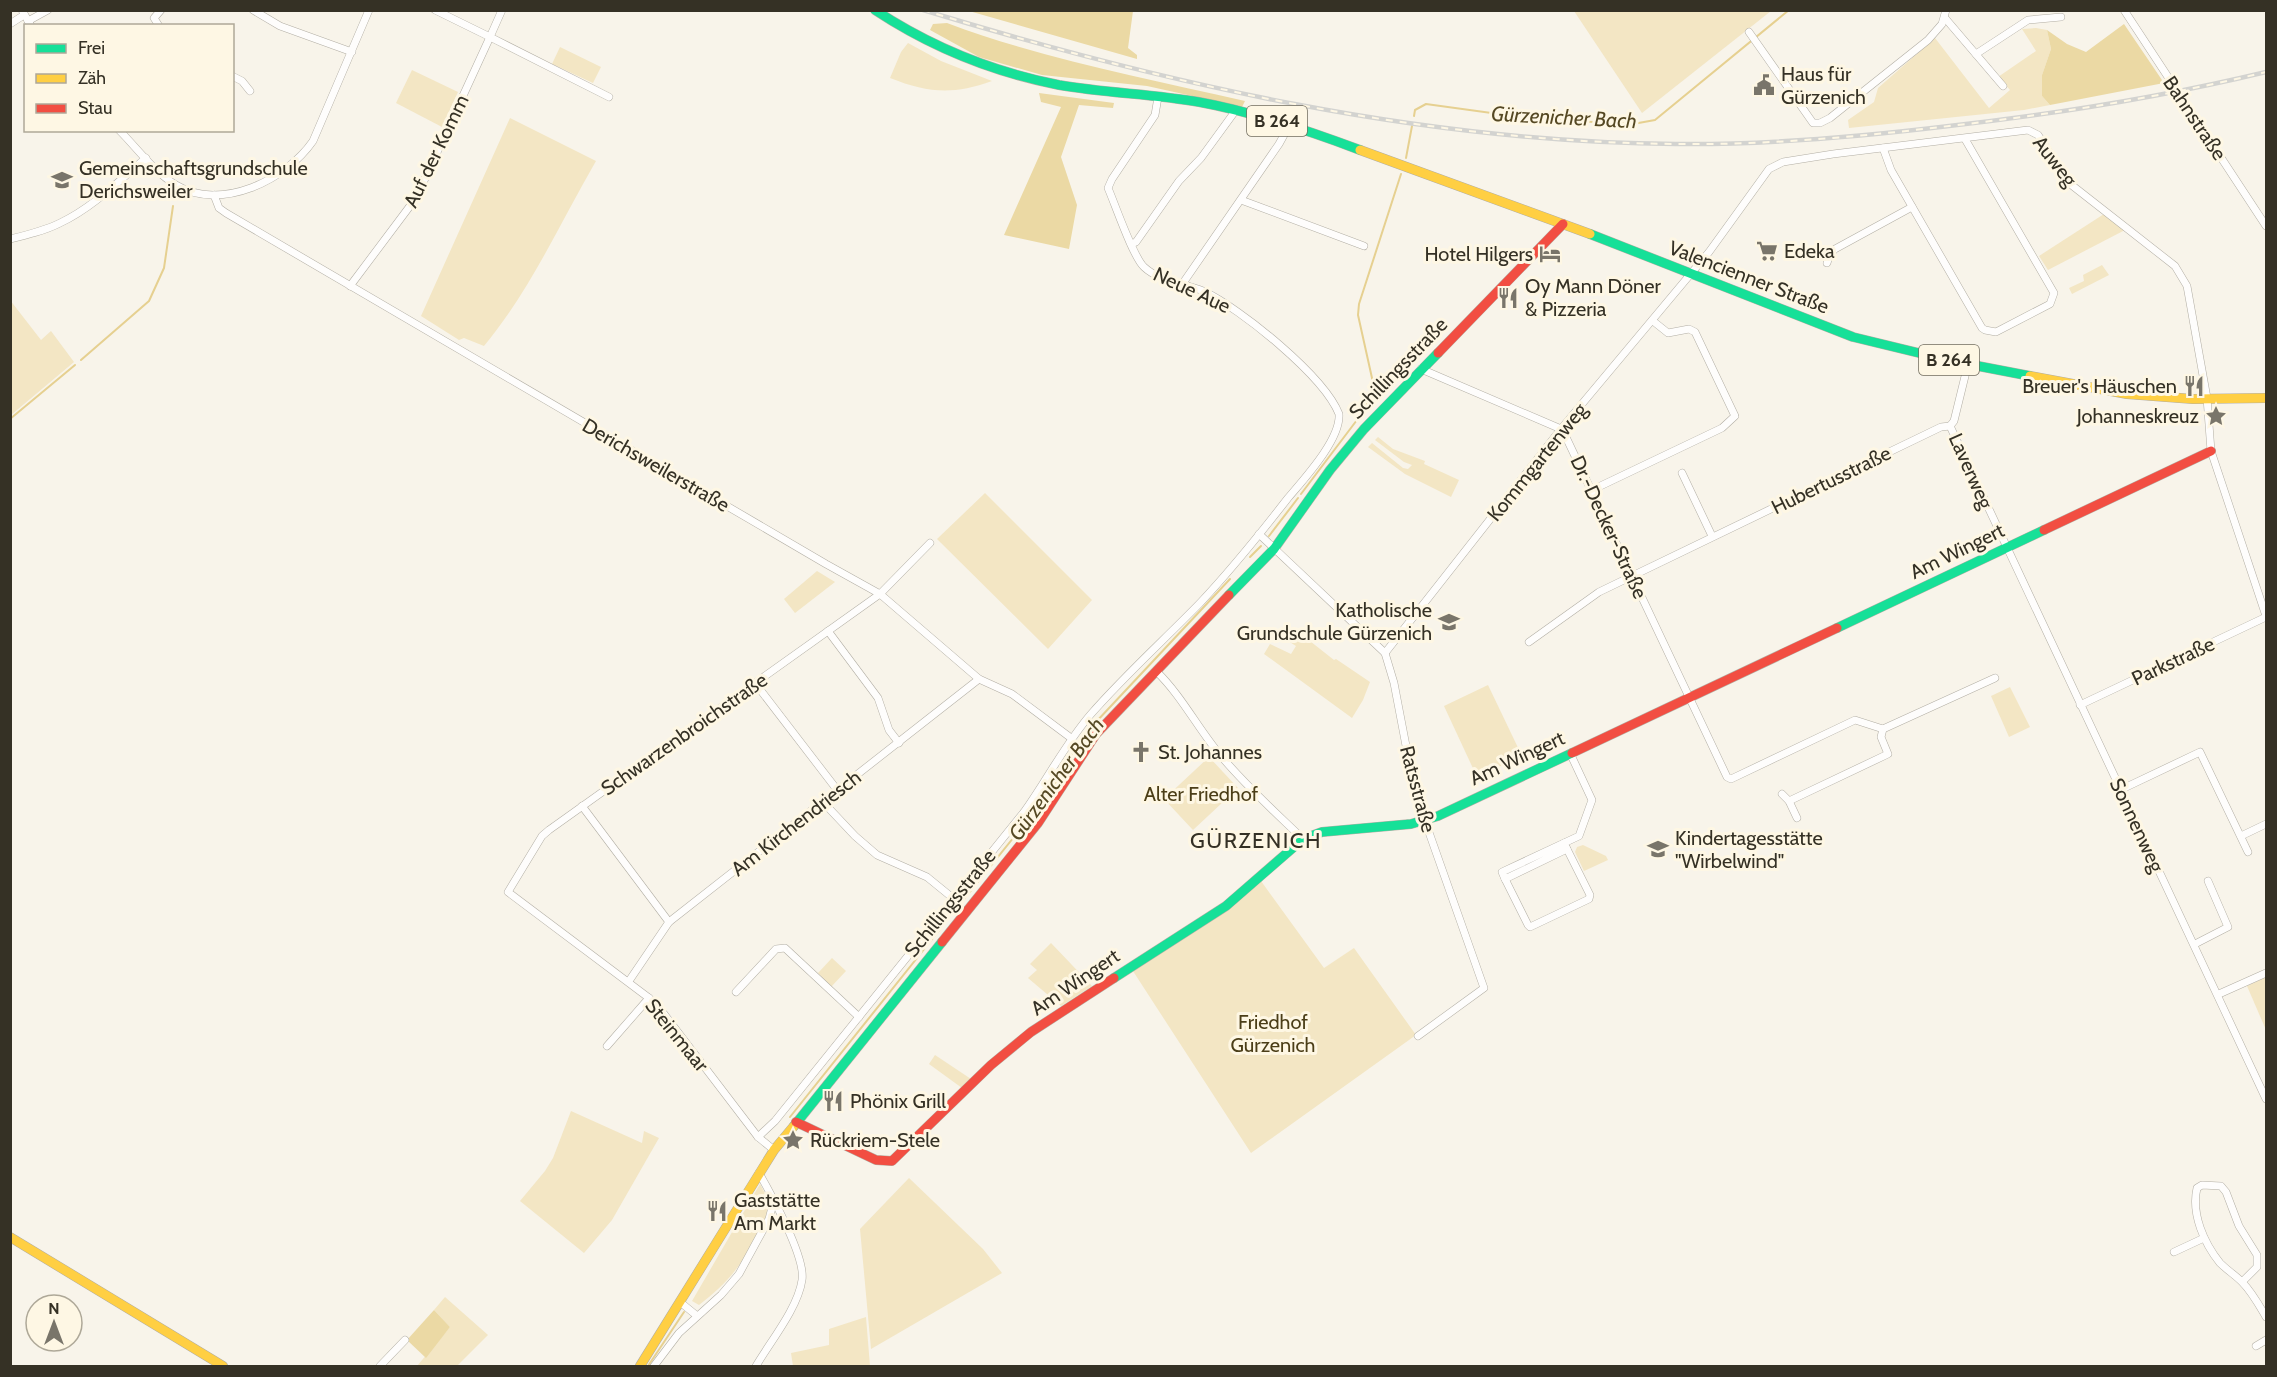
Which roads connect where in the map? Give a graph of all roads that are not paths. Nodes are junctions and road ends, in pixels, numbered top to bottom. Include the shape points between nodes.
1 (48, 10) edge
2 (161, 10) edge
3 (253, 10) edge
4 (369, 10) edge
5 (435, 10) edge
6 (502, 10) edge
7 (875, 10) edge
8 (2124, 10) edge
9 (1945, 14) edge
10 (2061, 17) dead end
11 (26, 18) edge
12 (157, 23) edge
13 (10, 24) edge
14 (1750, 33) dead end
15 (490, 37) junction
16 (352, 52) junction
17 (1976, 54) junction
18 (234, 77) edge
19 (2003, 86) dead end
20 (250, 91) dead end
21 (609, 97) dead end
22 (1158, 97) junction
23 (1236, 110) junction
24 (1290, 124) junction
25 (121, 132) edge
26 (1965, 139) junction
27 (1883, 148) junction
28 (146, 158) junction
29 (1774, 165) joint
30 (223, 194) junction
31 (214, 195) junction
32 (1241, 200) junction
33 (1912, 207) junction
34 (226, 213) junction
35 (1563, 224) junction
36 (2266, 226) edge
37 (10, 239) edge
38 (1131, 244) junction
39 (1364, 246) dead end
40 (1827, 263) dead end
41 (1690, 273) junction
42 (1183, 283) junction
43 (350, 286) junction
44 (1653, 321) junction
45 (1968, 364) junction
46 (1421, 369) junction
47 (2207, 398) junction
48 (2266, 398) edge
49 (1950, 426) junction
50 (1337, 427) joint
51 (1561, 429) junction
52 (2211, 451) junction
53 (1682, 473) dead end
54 (1592, 490) junction
55 (1259, 534) junction
56 (1712, 536) junction
57 (930, 543) dead end
58 (2005, 547) junction
59 (1274, 549) junction
60 (1632, 575) junction
61 (880, 594) junction
62 (2266, 616) edge
63 (828, 631) junction
64 (1529, 642) dead end
65 (1385, 653) junction
66 (1156, 671) junction
67 (1995, 678) dead end
68 (979, 679) junction
69 (755, 683) junction
70 (1689, 697) junction
71 (2080, 705) junction
72 (1883, 729) junction
73 (1071, 738) junction
74 (899, 743) junction
75 (1570, 753) junction
76 (2120, 790) junction
77 (838, 791) junction
78 (1782, 794) dead end
79 (1789, 801) junction
80 (823, 802) junction
81 (582, 806) junction
82 (1797, 818) dead end
83 (1425, 821) junction
84 (2266, 824) edge
85 (2241, 836) junction
86 (1303, 839) junction
87 (1566, 846) junction
88 (2248, 852) dead end
89 (2208, 881) dead end
90 (508, 892) joint
91 (954, 899) junction
92 (669, 922) junction
93 (2195, 944) junction
94 (2266, 973) edge
95 (628, 981) junction
96 (736, 992) dead end
97 (2219, 994) junction
98 (649, 998) junction
99 (859, 1017) junction
100 (1418, 1036) dead end
101 (607, 1046) dead end
102 (2266, 1099) edge
103 (796, 1122) junction
104 (758, 1137) junction
105 (774, 1150) junction
106 (759, 1173) junction
107 (774, 1200) junction
108 (10, 1237) edge
109 (2204, 1238) junction
110 (2174, 1252) dead end
111 (2242, 1282) junction
112 (680, 1302) junction
113 (696, 1315) junction
114 (2266, 1317) edge
115 (405, 1340) dead end
116 (2266, 1340) edge
117 (2256, 1346) dead end
118 (223, 1366) edge
119 (380, 1366) edge
120 (640, 1366) edge
121 (654, 1366) edge
122 (756, 1366) edge

1 - 11 street
2 - 12 street
3 - 16 street via 280,26
4 - 16 street
5 - 15 street
6 - 15 street, Auf der Komm
7 - 22 main road, Valencienner Straße / B 264 via 905,30 969,60 1009,73 1061,85
8 - 36 street, Bahnstraße
9 - 14 street via 1928,40 1820,123 1813,123
9 - 17 street
10 - 17 street via 2028,20
11 - 13 street
15 - 21 street
15 - 43 street, Auf der Komm via 416,198
16 - 30 street via 307,151 262,183
17 - 19 street
18 - 20 street
22 - 23 main road, Valencienner Straße / B 264
22 - 38 street, Neue Aue via 1155,115 1108,184
23 - 24 main road, Valencienner Straße / B 264
23 - 38 street
24 - 32 street
24 - 35 main road, Valencienner Straße / B 264
25 - 28 street
26 - 27 street, Auweg
26 - 33 street via 2054,289 2052,301 1996,332 1985,330
26 - 47 street, Auweg via 2034,131 2069,183 2175,266 2187,286
27 - 29 street, Auweg
27 - 33 street
28 - 31 street via 176,185
28 - 37 street via 60,223
29 - 41 street, Kommgartenweg
30 - 31 street
30 - 34 street
31 - 34 street, Derichsweilerstraße via 219,208
32 - 39 street
32 - 42 street
33 - 40 street via 1835,249
34 - 43 street, Derichsweilerstraße
35 - 41 main road, Valencienner Straße / B 264
35 - 46 main road, Schillingsstraße
38 - 42 street, Neue Aue via 1143,267 1169,281
41 - 44 street, Kommgartenweg
41 - 45 main road, Valencienner Straße / B 264 via 1853,337
42 - 50 street, Neue Aue via 1235,309 1295,360 1337,409
43 - 61 street, Derichsweilerstraße
44 - 51 street, Kommgartenweg
44 - 54 street via 1668,333 1689,328 1695,332 1735,416 1722,428
45 - 47 main road, Valencienner Straße / B 264 via 2127,394
45 - 49 street, Laverweg
46 - 51 street
46 - 59 main road, Schillingsstraße via 1345,450
47 - 48 main road, Valencienner Straße / B 264
47 - 52 street
49 - 56 street, Hubertusstraße
49 - 58 street, Laverweg
50 - 55 street, Schillingsstraße via 1312,469
51 - 54 street, Dr.-Decker-Straße
51 - 65 street, Kommgartenweg
52 - 58 main road, Am Wingert
52 - 62 street
53 - 56 street
54 - 60 street, Dr.-Decker-Straße
55 - 59 street
55 - 73 street, Schillingsstraße via 1202,601
56 - 60 street, Hubertusstraße
57 - 61 street, Schwarzenbroichstraße
58 - 70 main road, Am Wingert
58 - 71 street, Laverweg
59 - 65 street
59 - 66 main road, Schillingsstraße
60 - 64 street, Hubertusstraße via 1590,598
60 - 70 street, Dr.-Decker-Straße
61 - 63 street, Schwarzenbroichstraße
61 - 68 street, Derichsweilerstraße
62 - 71 street, Parkstraße
63 - 69 street, Schwarzenbroichstraße
63 - 74 street via 878,698 889,730
65 - 83 street, Ratsstraße
66 - 86 street via 1225,761
66 - 103 main road, Schillingsstraße via 1096,734 1038,823
67 - 72 street
68 - 73 street, Derichsweilerstraße via 1012,694
68 - 74 street, Am Kirchendriesch
69 - 77 street
69 - 81 street, Schwarzenbroichstraße
70 - 72 street, Dr.-Decker-Straße via 1725,774 1731,779 1855,720
70 - 75 main road, Am Wingert
71 - 76 street, Sonnenweg
72 - 79 street via 1881,737 1888,754
73 - 91 street, Schillingsstraße via 1048,779
74 - 77 street, Am Kirchendriesch
75 - 83 main road, Am Wingert
75 - 87 street via 1592,800 1579,836
76 - 85 street via 2200,752
76 - 93 street, Sonnenweg
77 - 80 street, Am Kirchendriesch
78 - 79 street
79 - 82 street
80 - 91 street via 877,855 927,878
80 - 92 street, Am Kirchendriesch
81 - 90 street, Schwarzenbroichstraße via 545,833
81 - 92 street
83 - 86 main road, Am Wingert via 1322,832
83 - 100 street, Ratsstraße via 1484,988
84 - 85 street
85 - 88 street
86 - 103 main road, Am Wingert via 1226,906 1031,1032 991,1065 892,1161 876,1160
87 - 87 street via 1502,872 1530,927 1589,899
89 - 93 street via 2228,927
90 - 95 street, Steinmaar
91 - 99 street, Schillingsstraße
92 - 95 street, Am Kirchendriesch
93 - 97 street, Sonnenweg
94 - 97 street
95 - 98 street, Steinmaar
96 - 99 street via 781,947
97 - 102 street, Sonnenweg
98 - 101 street
98 - 104 street, Steinmaar
99 - 104 street, Schillingsstraße
103 - 105 main road, Schillingsstraße
104 - 105 street, Steinmaar
105 - 106 main road, Schillingsstraße
106 - 107 street
106 - 112 main road, Schillingsstraße
107 - 113 street via 769,1219 739,1274
107 - 122 street via 798,1256 802,1280 792,1307
108 - 118 main road
109 - 110 street
109 - 111 street via 2222,1264
109 - 111 street via 2196,1207 2197,1188 2221,1186 2258,1262 2254,1272
111 - 114 street
112 - 113 street
112 - 120 main road, Schillingsstraße
113 - 121 street
115 - 119 street
116 - 117 street

